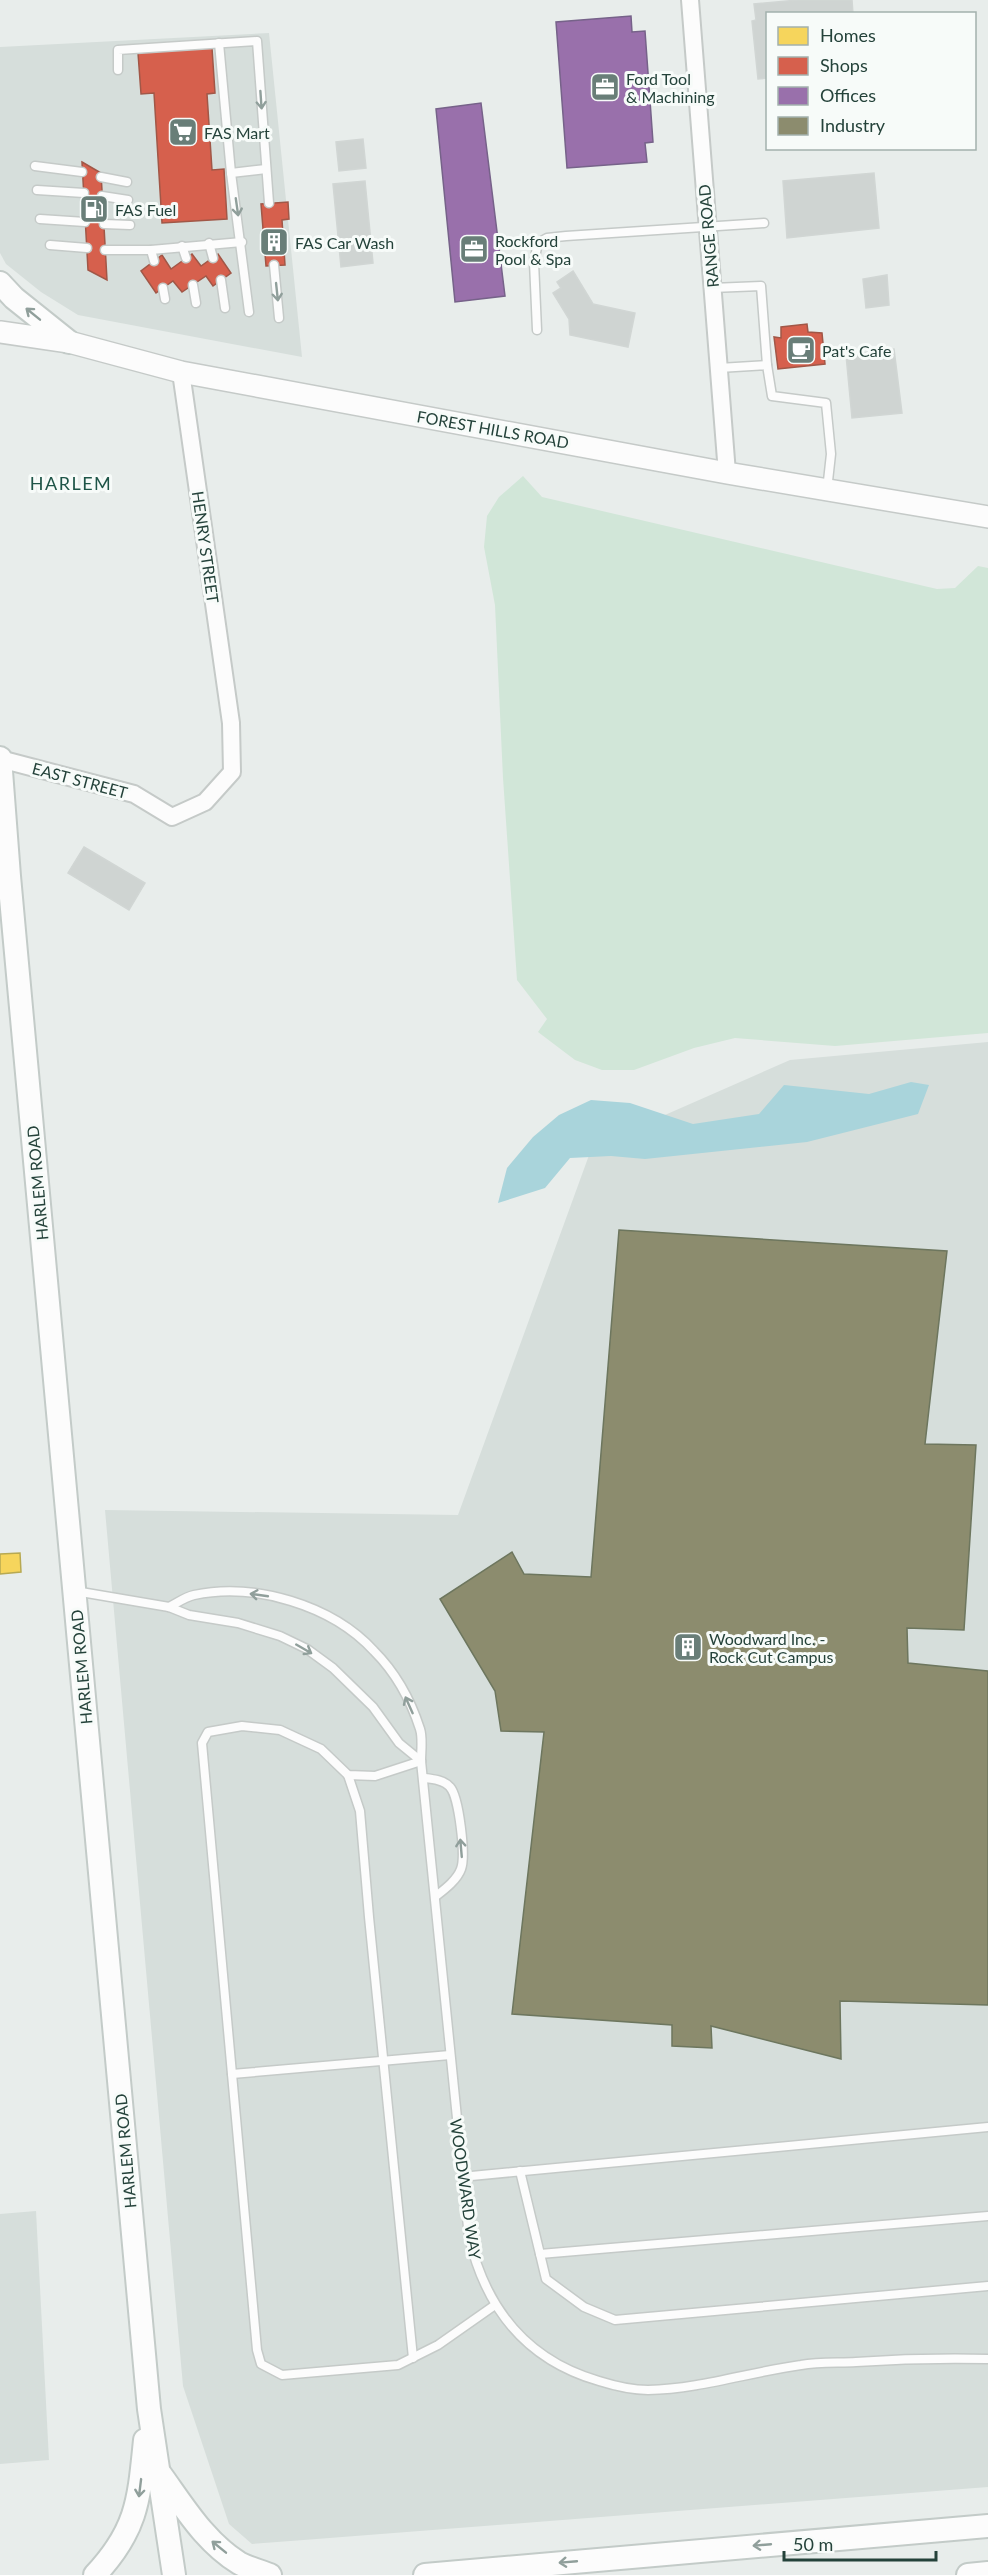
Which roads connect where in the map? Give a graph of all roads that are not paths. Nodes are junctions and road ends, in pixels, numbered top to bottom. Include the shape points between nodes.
1 (690, 0) edge
2 (219, 43) junction
3 (118, 70) dead end
4 (35, 166) dead end
5 (266, 169) junction
6 (82, 172) dead end
7 (231, 173) junction
8 (101, 177) dead end
9 (127, 182) dead end
10 (37, 190) dead end
11 (84, 193) dead end
12 (102, 196) dead end
13 (128, 200) dead end
14 (269, 203) dead end
15 (40, 219) dead end
16 (85, 222) dead end
17 (764, 223) dead end
18 (104, 224) dead end
19 (130, 225) dead end
20 (708, 226) junction
21 (242, 242) junction
22 (209, 243) junction
23 (50, 245) dead end
24 (182, 246) junction
25 (87, 248) dead end
26 (105, 250) dead end
27 (151, 250) junction
28 (186, 258) dead end
29 (213, 258) dead end
30 (154, 261) dead end
31 (274, 265) dead end
32 (221, 280) dead end
33 (0, 283) edge
34 (193, 285) dead end
35 (163, 288) dead end
36 (712, 288) junction
37 (165, 299) dead end
38 (196, 303) dead end
39 (225, 308) dead end
40 (249, 312) dead end
41 (279, 318) dead end
42 (537, 330) dead end
43 (0, 332) edge
44 (69, 342) junction
45 (766, 365) junction
46 (718, 368) junction
47 (181, 372) junction
48 (727, 473) junction
49 (827, 490) junction
50 (988, 517) edge
51 (231, 723) joint
52 (0, 759) edge
53 (4, 877) edge
54 (74, 1591) junction
55 (169, 1607) junction
56 (421, 1761) junction
57 (348, 1775) junction
58 (424, 1778) junction
59 (436, 1896) junction
60 (450, 2055) junction
61 (383, 2061) junction
62 (232, 2074) junction
63 (988, 2127) edge
64 (520, 2172) junction
65 (461, 2177) junction
66 (988, 2216) edge
67 (540, 2254) junction
68 (988, 2286) edge
69 (495, 2305) junction
70 (412, 2358) junction
71 (988, 2359) edge
72 (149, 2409) junction
73 (988, 2526) edge
74 (988, 2573) edge
75 (96, 2575) edge
76 (174, 2575) edge
77 (183, 2575) edge
78 (270, 2575) edge
79 (425, 2575) edge
80 (968, 2575) edge

1 - 20 street, RANGE ROAD
2 - 3 lane via 118,50
2 -> 5 lane via 257,41
2 - 7 lane
4 - 6 lane
5 - 7 lane
5 - 14 lane
7 -> 21 lane
8 - 9 lane
10 - 11 lane
12 - 13 lane
15 - 16 lane
17 - 20 lane
18 - 19 lane
20 - 36 street, RANGE ROAD
20 - 42 lane via 566,236 538,243 534,262
21 - 22 lane
21 - 40 lane
22 - 24 lane
22 - 29 lane
23 - 25 lane
24 - 27 lane
24 - 28 lane
26 - 27 lane
27 - 30 lane
31 -> 41 lane
32 - 39 lane
44 -> 33 main road
34 - 38 lane
35 - 37 lane
36 - 45 lane via 761,286
36 - 46 street, RANGE ROAD
43 - 44 street, FOREST HILLS ROAD
44 - 47 street, FOREST HILLS ROAD
45 - 46 lane
45 - 49 lane via 772,396 826,403 831,454
46 - 48 street, RANGE ROAD
47 - 48 street, FOREST HILLS ROAD
47 - 51 street, HENRY STREET
48 - 49 street, FOREST HILLS ROAD
49 - 50 street, FOREST HILLS ROAD
51 - 52 street, EAST STREET via 231,772 205,802 172,816 134,794
52 - 53 main road, HARLEM ROAD
53 - 54 main road, HARLEM ROAD
54 - 55 lane
54 - 72 main road, HARLEM ROAD
55 -> 56 lane via 189,1615 260,1629 307,1649 355,1687 399,1743
56 -> 55 lane, WOODWARD WAY via 421,1731 389,1668 374,1649 333,1620 277,1598 223,1591 191,1595
56 - 57 lane via 375,1776
56 - 58 lane, WOODWARD WAY
57 - 61 lane via 360,1811
57 - 62 lane via 321,1749 280,1730 242,1726 208,1732 202,1743
58 - 59 lane, WOODWARD WAY
59 -> 58 lane via 461,1870 463,1855 456,1798 449,1786
59 - 60 lane, WOODWARD WAY
60 - 61 lane
60 - 65 lane, WOODWARD WAY
61 - 62 lane
61 - 70 lane
62 - 70 lane via 261,2364 282,2375 398,2365
63 - 64 lane
64 - 65 lane
64 - 67 lane
65 - 69 lane, WOODWARD WAY via 476,2267
66 - 67 lane
67 - 68 lane via 546,2279 584,2307 615,2320
69 - 70 lane via 438,2346
69 - 71 lane, WOODWARD WAY via 519,2335 541,2354 566,2369 623,2388 675,2388 802,2364
72 -> 75 main road via 139,2497 127,2533
72 - 76 main road, HARLEM ROAD
78 -> 72 main road via 241,2564 214,2544 193,2520 161,2475
73 -> 79 main road
74 - 80 main road
76 - 77 main road

